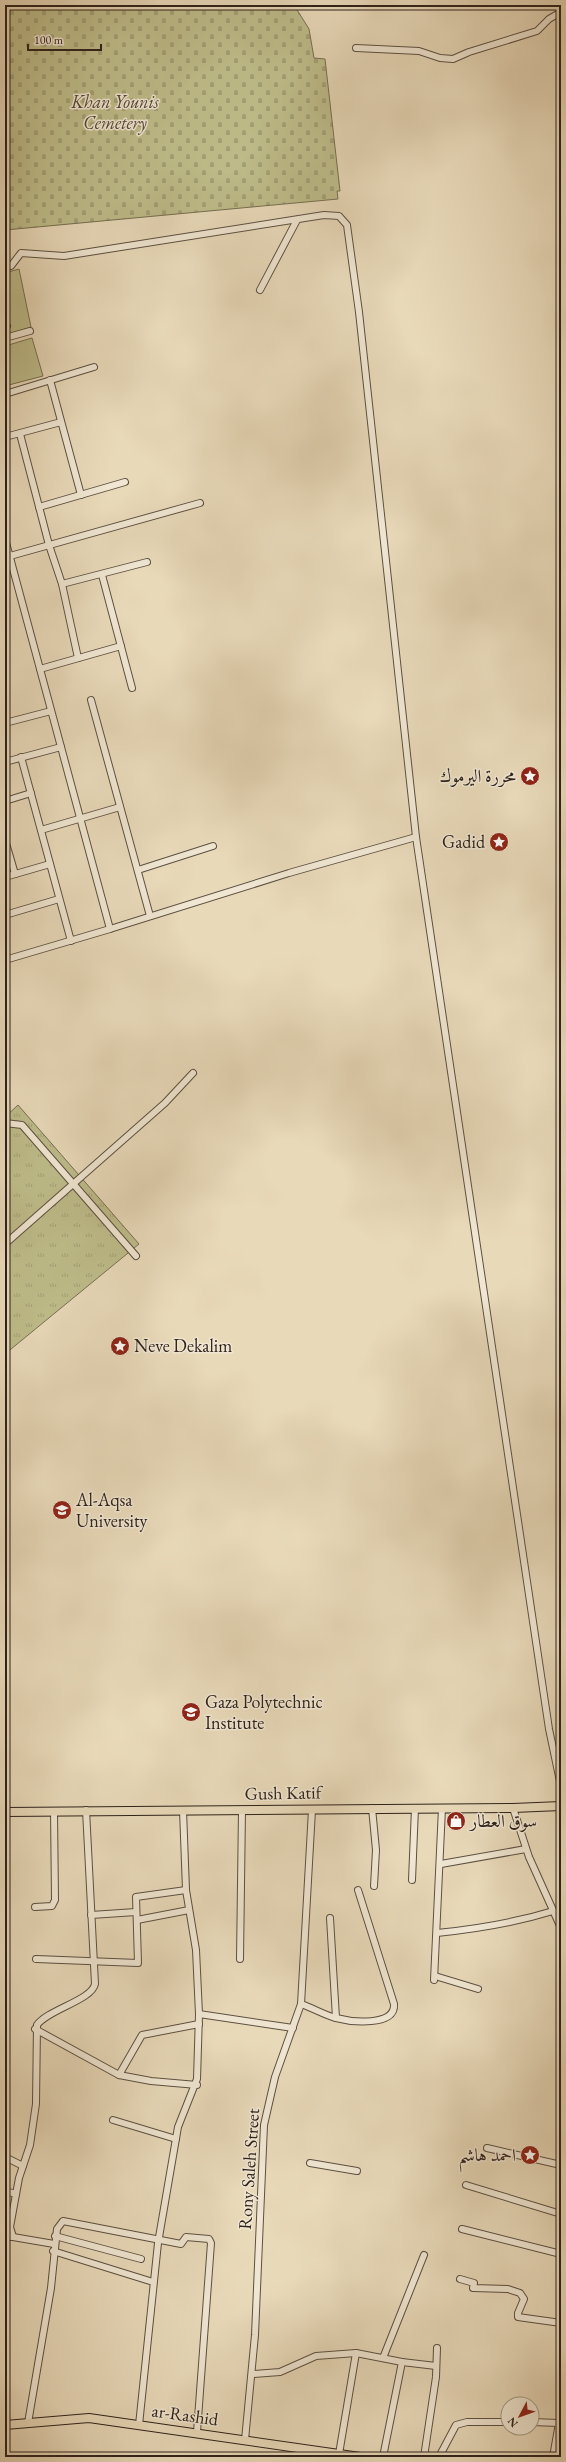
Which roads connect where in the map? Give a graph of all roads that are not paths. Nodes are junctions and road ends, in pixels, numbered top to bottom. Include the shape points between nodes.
1 (561, 12) edge
2 (356, 48) dead end
3 (297, 220) junction
4 (5, 267) edge
5 (260, 290) dead end
6 (30, 331) dead end
7 (5, 338) edge
8 (94, 367) dead end
9 (50, 380) junction
10 (5, 394) edge
11 (61, 422) junction
12 (20, 434) junction
13 (5, 437) edge
14 (125, 482) dead end
15 (81, 495) junction
16 (200, 503) dead end
17 (39, 507) junction
18 (5, 539) edge
19 (49, 545) junction
20 (10, 556) junction
21 (147, 562) dead end
22 (102, 575) junction
23 (62, 584) junction
24 (121, 646) junction
25 (78, 658) junction
26 (40, 669) junction
27 (132, 688) dead end
28 (91, 700) dead end
29 (51, 711) junction
30 (5, 723) edge
31 (61, 747) junction
32 (21, 758) junction
33 (5, 762) edge
34 (31, 793) junction
35 (5, 801) edge
36 (120, 807) junction
37 (80, 819) junction
38 (41, 830) junction
39 (416, 837) junction
40 (5, 840) edge
41 (213, 846) dead end
42 (50, 864) junction
43 (138, 870) junction
44 (15, 874) junction
45 (5, 877) edge
46 (59, 899) junction
47 (5, 915) edge
48 (150, 916) junction
49 (110, 929) junction
50 (71, 941) junction
51 (5, 960) edge
52 (193, 1073) dead end
53 (5, 1123) edge
54 (73, 1184) junction
55 (5, 1244) edge
56 (136, 1256) dead end
57 (561, 1786) edge
58 (561, 1806) edge
59 (372, 1808) junction
60 (415, 1808) junction
61 (442, 1808) junction
62 (513, 1808) junction
63 (86, 1810) junction
64 (183, 1810) junction
65 (242, 1810) junction
66 (312, 1810) junction
67 (54, 1811) junction
68 (5, 1812) edge
69 (526, 1849) junction
70 (441, 1864) junction
71 (412, 1880) dead end
72 (374, 1886) dead end
73 (186, 1890) junction
74 (358, 1890) dead end
75 (35, 1907) dead end
76 (189, 1910) junction
77 (553, 1911) junction
78 (136, 1912) junction
79 (91, 1915) junction
80 (330, 1918) dead end
81 (137, 1920) junction
82 (561, 1928) edge
83 (437, 1933) junction
84 (36, 1959) dead end
85 (240, 1959) dead end
86 (94, 1962) junction
87 (478, 1989) dead end
88 (301, 2004) junction
89 (199, 2014) junction
90 (336, 2018) junction
91 (199, 2024) junction
92 (293, 2028) junction
93 (35, 2029) junction
94 (119, 2075) junction
95 (196, 2085) junction
96 (113, 2120) dead end
97 (176, 2139) junction
98 (487, 2148) dead end
99 (5, 2158) edge
100 (310, 2163) dead end
101 (561, 2165) edge
102 (23, 2166) junction
103 (357, 2171) dead end
104 (466, 2185) dead end
105 (5, 2191) edge
106 (16, 2194) junction
107 (561, 2214) edge
108 (462, 2229) dead end
109 (13, 2236) junction
110 (55, 2236) junction
111 (5, 2237) edge
112 (159, 2239) junction
113 (54, 2244) junction
114 (53, 2251) junction
115 (561, 2254) edge
116 (424, 2255) dead end
117 (141, 2259) dead end
118 (460, 2279) dead end
119 (153, 2282) junction
120 (561, 2323) edge
121 (437, 2348) dead end
122 (356, 2353) junction
123 (383, 2358) junction
124 (402, 2362) junction
125 (436, 2366) junction
126 (253, 2374) junction
127 (500, 2422) edge
128 (540, 2422) edge
129 (28, 2423) junction
130 (560, 2423) edge
131 (139, 2424) junction
132 (5, 2426) edge
133 (197, 2432) junction
134 (245, 2440) junction
135 (339, 2454) junction
136 (360, 2457) edge
137 (383, 2457) edge
138 (424, 2457) edge
139 (439, 2457) edge
140 (553, 2457) edge

1 - 2 street via 537,31 453,59 440,58 419,51
3 - 4 street via 64,256 21,253 11,266
3 - 5 street
3 - 39 street via 324,215 339,216 344,220 350,233
6 - 7 street
8 - 9 street
9 - 10 street
9 - 11 street
11 - 12 street
11 - 15 street
12 - 13 street
12 - 17 street
14 - 15 street
15 - 17 street
16 - 19 street
17 - 19 street
18 - 20 street
19 - 20 street
19 - 23 street
20 - 26 street
21 - 22 street
22 - 23 street
22 - 24 street
23 - 25 street
24 - 25 street
24 - 27 street
25 - 26 street
26 - 29 street
28 - 36 street
29 - 30 street
29 - 31 street
31 - 32 street
31 - 37 street
32 - 33 street
32 - 34 street
34 - 35 street
34 - 38 street
36 - 37 street
36 - 43 street
37 - 38 street
37 - 49 street
38 - 42 street
39 - 48 street
39 - 57 street via 548,1722
40 - 44 street
41 - 43 street
42 - 44 street
42 - 46 street
43 - 48 street
44 - 45 street
46 - 47 street
46 - 50 street
48 - 49 street
49 - 50 street
50 - 51 street
52 - 54 street via 165,1103
53 - 54 street via 22,1125
54 - 55 street
54 - 56 street
58 - 62 main road, Gush Katif
59 - 60 main road, Gush Katif
59 - 66 main road, Gush Katif
59 - 72 street via 376,1850
60 - 61 main road, Gush Katif
60 - 71 street
61 - 62 main road, Gush Katif
61 - 70 street
62 - 69 street
63 - 64 main road, Gush Katif
63 - 67 main road, Gush Katif
63 - 79 street
64 - 65 main road, Gush Katif
64 - 73 street
65 - 66 main road, Gush Katif
65 - 85 street
66 - 88 street, Rony Saleh Street
67 - 68 main road, Gush Katif
67 - 75 street via 55,1900 52,1906
69 - 70 street
69 - 77 street
70 - 83 street
73 - 76 street
73 - 78 street via 136,1897
74 - 90 street via 394,2008 390,2017 380,2020
76 - 81 street
76 - 89 street via 196,1950
77 - 82 street
77 - 83 street via 482,1929
78 - 79 street
78 - 81 street
79 - 86 street
80 - 90 street
81 - 86 street via 138,1963
83 - 87 street via 435,1978
84 - 86 street
86 - 93 street via 94,1991 42,2018
88 - 90 street
88 - 92 street, Rony Saleh Street
89 - 91 street
89 - 92 street
91 - 94 street via 142,2035
91 - 95 street
92 - 126 street, Rony Saleh Street via 275,2077 264,2126
93 - 94 street
93 - 102 street via 36,2104 30,2145
94 - 95 street
95 - 97 street via 178,2127
96 - 97 street
97 - 112 street
98 - 101 street
99 - 102 street
100 - 103 street
102 - 106 street
104 - 107 street
105 - 106 street
106 - 109 street via 10,2227
108 - 115 street
109 - 111 street
109 - 113 street
110 - 112 street via 56,2229 63,2221
110 - 113 street
110 - 117 street
112 - 119 street
112 - 133 street via 181,2244 186,2237 190,2237 209,2240 211,2243
113 - 114 street
114 - 119 street
114 - 129 street via 51,2288
116 - 123 street
118 - 120 street via 474,2283 473,2288 520,2292 524,2299 518,2317
119 - 131 street
121 - 125 street
122 - 123 street
122 - 126 street via 316,2356 280,2372
122 - 135 street
123 - 124 street
124 - 125 street
124 - 137 street
125 - 138 street
126 - 134 street, Rony Saleh Street
127 - 139 street via 467,2422 456,2425
128 - 130 street
129 - 131 main road, ar-Rashid via 89,2418
129 - 132 main road, ar-Rashid
130 - 140 street
131 - 133 main road, ar-Rashid
133 - 134 main road, ar-Rashid
134 - 135 main road, ar-Rashid
135 - 136 main road, ar-Rashid

